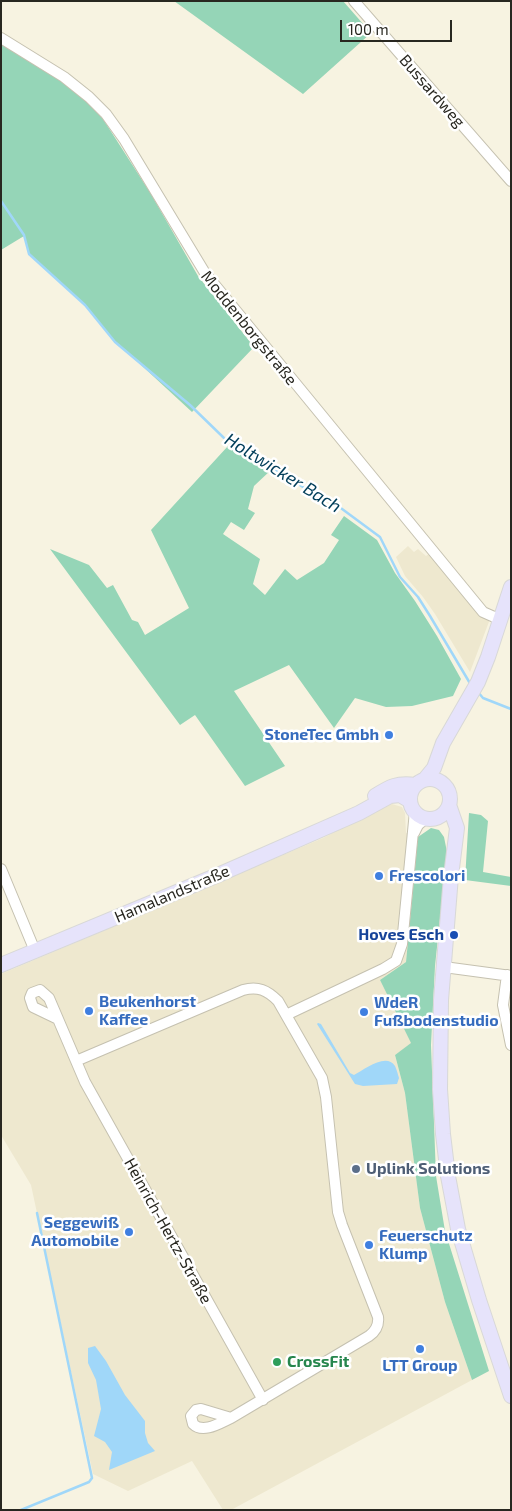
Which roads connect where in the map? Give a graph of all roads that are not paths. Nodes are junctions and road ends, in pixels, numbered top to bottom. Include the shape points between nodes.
1 (354, 1) edge
2 (1, 38) edge
3 (511, 181) edge
4 (511, 587) edge
5 (501, 620) junction
6 (451, 730) junction
7 (420, 782) junction
8 (442, 782) junction
9 (449, 805) junction
10 (422, 812) junction
11 (342, 819) junction
12 (456, 840) junction
13 (1, 869) edge
14 (35, 951) junction
15 (1, 966) edge
16 (444, 967) junction
17 (509, 976) edge
18 (286, 1016) junction
19 (58, 1020) dead end
20 (511, 1045) edge
21 (76, 1061) junction
22 (511, 1396) edge
23 (263, 1400) junction
24 (231, 1418) dead end

1 - 3 street, Bussardweg
2 - 5 street, Moddenborgstraße via 64,77 106,114 204,273 483,612
4 - 5 main road
5 - 6 main road via 474,689
6 - 7 main road via 434,768
6 - 8 main road via 440,777
7 - 8 main road via 431,779
7 - 10 main road via 411,792
7 - 11 main road, Hamalandstraße via 391,786
8 - 9 main road via 450,795
9 - 10 main road via 446,811
9 - 12 main road via 457,828
10 - 11 main road, Hamalandstraße via 400,795 390,796
10 - 12 main road via 448,822
10 - 18 street via 412,836 402,944 396,960
11 - 14 main road, Hamalandstraße
12 - 16 main road
13 - 14 street
14 - 15 main road, Hamalandstraße
16 - 17 street
16 - 22 main road via 440,1089 448,1176 474,1286
17 - 20 street via 503,1005
18 - 21 street via 270,994 250,988
18 - 23 street via 322,1078 338,1212 378,1322 373,1333
19 - 21 street, Heinrich-Hertz-Straße
21 - 23 street, Heinrich-Hertz-Straße
23 - 24 street

